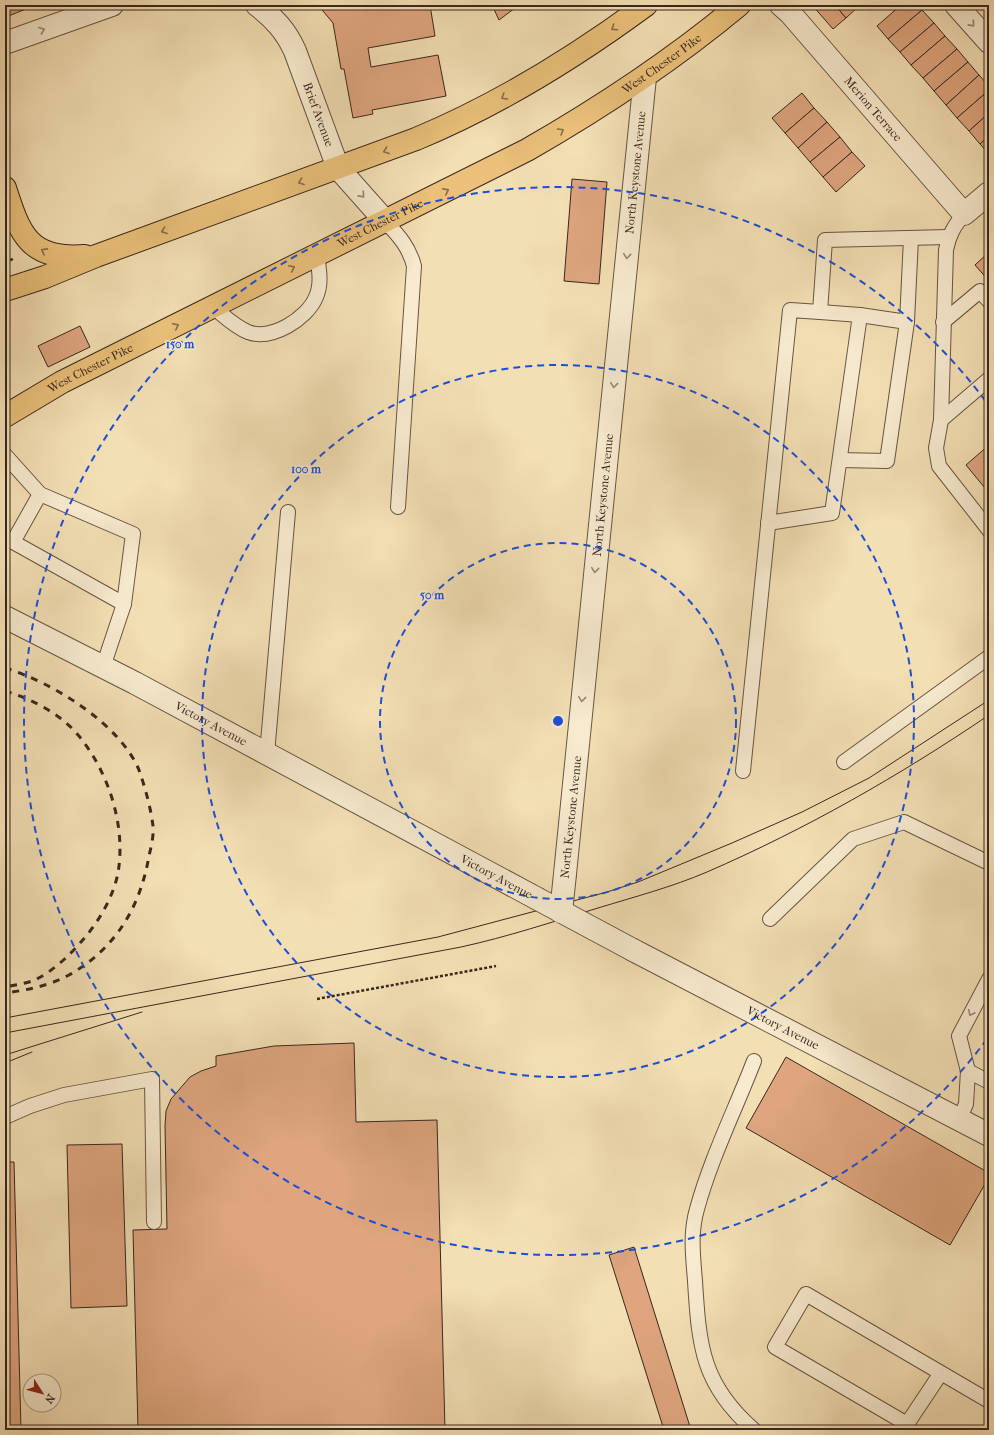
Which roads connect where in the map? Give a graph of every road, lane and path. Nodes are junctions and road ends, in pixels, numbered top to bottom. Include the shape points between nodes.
1 (112, 5) edge
2 (257, 5) edge
3 (646, 5) edge
4 (739, 5) edge
5 (781, 5) edge
6 (956, 5) edge
7 (989, 42) edge
8 (5, 43) edge
9 (644, 77) junction
10 (338, 168) junction
11 (5, 188) edge
12 (989, 193) edge
13 (964, 214) junction
14 (386, 222) junction
15 (948, 237) junction
16 (911, 238) junction
17 (317, 255) junction
18 (96, 256) junction
19 (5, 290) edge
20 (989, 301) edge
21 (213, 307) junction
22 (820, 312) junction
23 (860, 315) junction
24 (907, 322) junction
25 (944, 322) junction
26 (989, 379) edge
27 (5, 416) edge
28 (940, 420) junction
29 (5, 454) edge
30 (840, 460) junction
31 (40, 494) junction
32 (398, 507) dead end
33 (288, 512) dead end
34 (768, 523) junction
35 (989, 530) edge
36 (124, 604) junction
37 (5, 617) edge
38 (989, 657) edge
39 (103, 667) junction
40 (267, 754) junction
41 (844, 762) dead end
42 (743, 771) dead end
43 (989, 863) edge
44 (561, 912) junction
45 (770, 919) dead end
46 (496, 966) dead end
47 (989, 978) edge
48 (317, 999) dead end
49 (754, 1061) dead end
50 (968, 1071) junction
51 (989, 1082) edge
52 (5, 1117) edge
53 (959, 1120) junction
54 (989, 1135) edge
55 (154, 1222) dead end
56 (941, 1373) junction
57 (989, 1401) edge
58 (754, 1430) edge

8 -> 1 street
2 - 10 street, Brief Avenue via 277,22 290,41
3 -> 10 main road via 573,56 491,105 458,122
4 - 9 main road, West Chester Pike
5 - 13 street, Merion Terrace
6 -> 7 street
14 -> 9 main road, West Chester Pike via 527,150
9 -> 44 street, North Keystone Avenue, bridge
10 -> 14 street, Brief Avenue
10 -> 18 main road
18 -> 11 main road via 56,256 43,251 31,242 16,223
12 - 13 street
13 - 15 lane
14 - 17 main road, West Chester Pike
14 - 32 lane via 404,242 414,266
15 - 16 lane
15 - 25 lane
16 - 22 lane via 825,240
16 - 24 lane
21 -> 17 main road, West Chester Pike
17 - 21 lane via 320,283 316,298 301,318 281,330 266,333 249,332
18 - 19 main road
20 - 25 lane via 980,291
27 -> 21 main road, West Chester Pike via 62,382
22 - 23 lane
22 - 34 lane via 790,310
23 - 24 lane
23 - 30 lane
24 - 30 lane via 887,461
25 - 28 lane
26 - 28 lane
28 - 35 lane via 936,448 939,466
29 - 31 lane
30 - 34 lane via 832,513
31 - 36 lane via 133,534
31 - 36 lane via 13,542
33 - 40 lane
34 - 42 lane
36 - 39 lane
37 - 39 street, Victory Avenue
38 - 41 lane
39 - 40 street, Victory Avenue
40 - 44 street, Victory Avenue, bridge
43 - 45 lane via 904,822 853,839
44 - 53 street, Victory Avenue, bridge
46 - 48 path
47 -> 50 lane via 959,1036
49 - 58 lane via 705,1185 692,1233 696,1303 706,1364 730,1408
50 - 51 lane
50 - 53 lane via 966,1104
52 - 55 lane via 64,1095 152,1079
53 - 54 street, Victory Avenue
56 - 56 lane via 806,1294 775,1347 907,1424
56 - 57 lane

